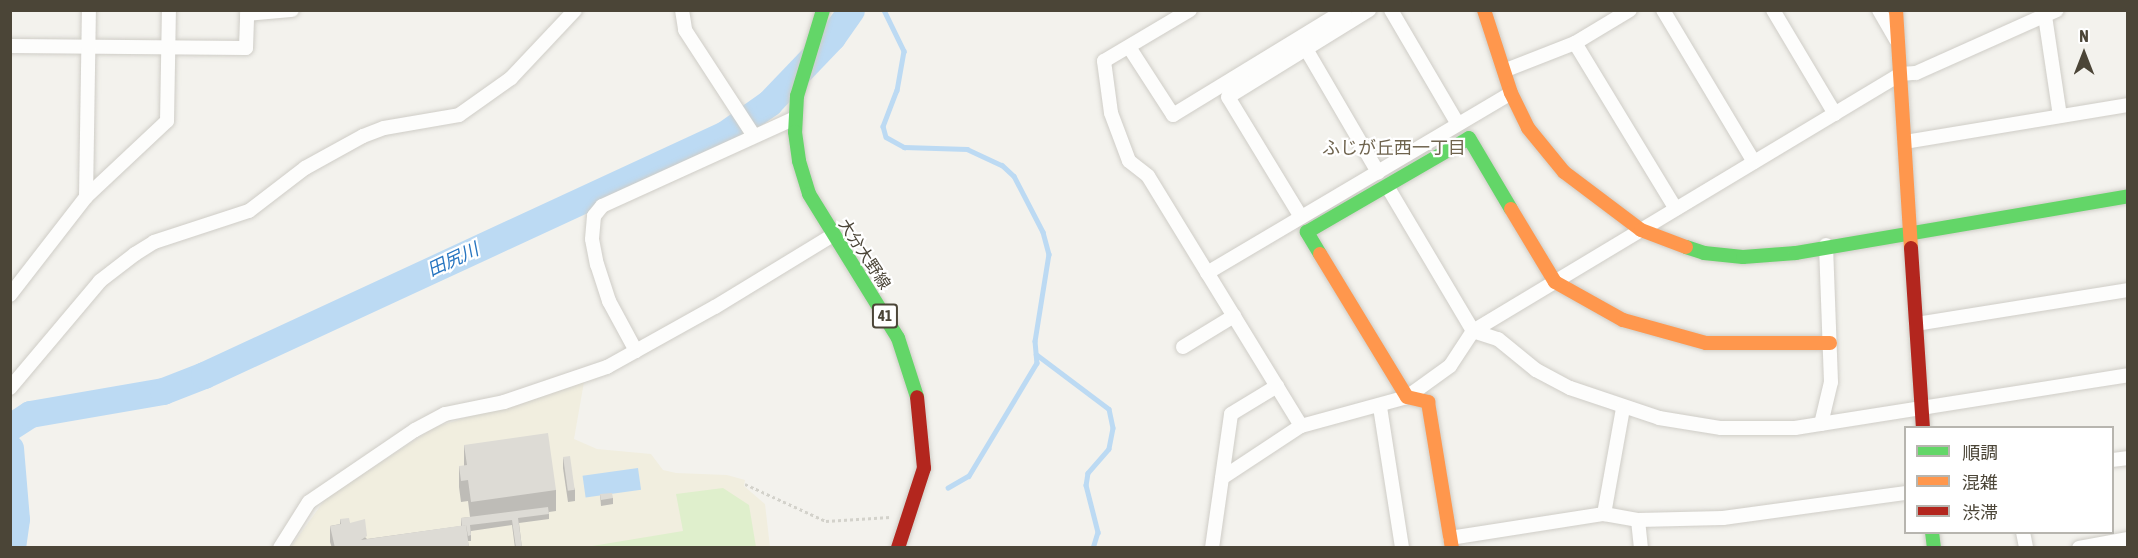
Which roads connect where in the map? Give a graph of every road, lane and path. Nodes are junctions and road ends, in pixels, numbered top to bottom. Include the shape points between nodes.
1 (89, 10) edge
2 (169, 10) edge
3 (292, 10) edge
4 (575, 10) edge
5 (682, 10) edge
6 (823, 10) edge
7 (1190, 10) edge
8 (1345, 10) edge
9 (1370, 10) edge
10 (1391, 10) edge
11 (1484, 10) edge
12 (1630, 10) edge
13 (1663, 10) edge
14 (1773, 10) edge
15 (1879, 10) edge
16 (1896, 10) edge
17 (247, 12) edge
18 (2051, 14) edge
19 (1575, 43) junction
20 (1898, 43) junction
21 (10, 45) edge
22 (89, 46) junction
23 (1129, 46) junction
24 (168, 47) junction
25 (1306, 49) junction
26 (1506, 69) junction
27 (1900, 74) junction
28 (1511, 93) junction
29 (2127, 105) edge
30 (1834, 114) junction
31 (2060, 116) junction
32 (795, 118) junction
33 (1458, 124) junction
34 (754, 136) junction
35 (1905, 142) junction
36 (1754, 162) junction
37 (1378, 172) junction
38 (1387, 186) junction
39 (2127, 196) edge
40 (86, 197) junction
41 (1676, 209) junction
42 (1301, 217) junction
43 (1641, 230) junction
44 (1910, 231) junction
45 (832, 235) junction
46 (1826, 245) junction
47 (1207, 273) junction
48 (1555, 282) junction
49 (2127, 290) edge
50 (10, 295) edge
51 (1234, 316) junction
52 (1916, 324) junction
53 (1473, 331) junction
54 (1830, 343) junction
55 (1183, 347) dead end
56 (636, 351) junction
57 (2127, 375) edge
58 (1277, 386) junction
59 (10, 388) edge
60 (1407, 397) junction
61 (1380, 407) junction
62 (1623, 408) junction
63 (1922, 409) junction
64 (1821, 424) junction
65 (1301, 426) junction
66 (1923, 426) edge
67 (1222, 478) junction
68 (745, 484) dead end
69 (1904, 493) edge
70 (1604, 514) junction
71 (897, 517) dead end
72 (1638, 520) junction
73 (2127, 539) edge
74 (1451, 543) edge
75 (2110, 545) edge
76 (280, 548) edge
77 (898, 548) edge
78 (1212, 548) edge
79 (1402, 548) edge
80 (1641, 548) edge
81 (2079, 548) edge

1 - 22 street
2 - 24 street
3 - 17 street
4 - 59 street via 511,78 459,115 384,128 363,136 305,168 249,211 154,242 135,254 100,281
5 - 34 street via 685,30
6 - 32 street, 大分大野線 / 41 via 804,64
7 - 23 street
8 - 23 street via 1173,115
9 - 25 street
10 - 33 street
11 - 26 street
12 - 19 street
13 - 36 street
14 - 30 street
15 - 20 street
16 - 20 street
17 - 24 street via 246,48
18 - 27 street via 1916,72
18 - 31 street
19 - 26 street
19 - 41 street
20 - 27 street
21 - 22 street
22 - 24 street
22 - 40 street
23 - 47 street via 1104,60 1111,112 1129,161 1148,176
24 - 40 street via 167,121
25 - 37 street
25 - 42 street via 1228,97
26 - 28 street
27 - 30 street
27 - 35 street
28 - 33 street
28 - 43 street via 1528,128 1564,172
29 - 31 street
30 - 36 street
31 - 35 street
32 - 34 street
32 - 45 street, 大分大野線 / 41 via 799,161
33 - 37 street
34 - 56 street via 603,206 594,216 592,238 597,265 609,301
35 - 44 street
36 - 41 street
37 - 42 street
38 - 48 street via 1469,138
38 - 53 street
38 - 60 street via 1307,232
39 - 44 street
40 - 50 street
41 - 43 street
42 - 47 street
43 - 46 street via 1704,253 1733,256 1796,253
43 - 48 street
44 - 46 street
44 - 52 street
45 - 56 street
45 - 77 street, 大分大野線 / 41 via 898,338 923,423 924,468
46 - 54 street
47 - 51 street
48 - 53 street
48 - 54 street via 1623,320 1668,335 1731,345
49 - 52 street
51 - 55 street
51 - 58 street
52 - 63 street
53 - 60 street via 1449,366
53 - 62 street via 1498,339 1551,379
54 - 64 street via 1831,382
56 - 76 street via 562,384 435,419 309,502
57 - 63 street
58 - 65 street
58 - 67 street via 1232,414
60 - 61 street
60 - 74 street via 1428,402
61 - 65 street
61 - 79 street
62 - 64 street via 1721,428
62 - 70 street
63 - 64 street
63 - 66 street
65 - 67 street
67 - 78 street
68 - 71 path via 826,521 871,515
69 - 72 street via 1723,518
70 - 72 street
70 - 74 street
72 - 80 street
73 - 75 street
75 - 81 street

